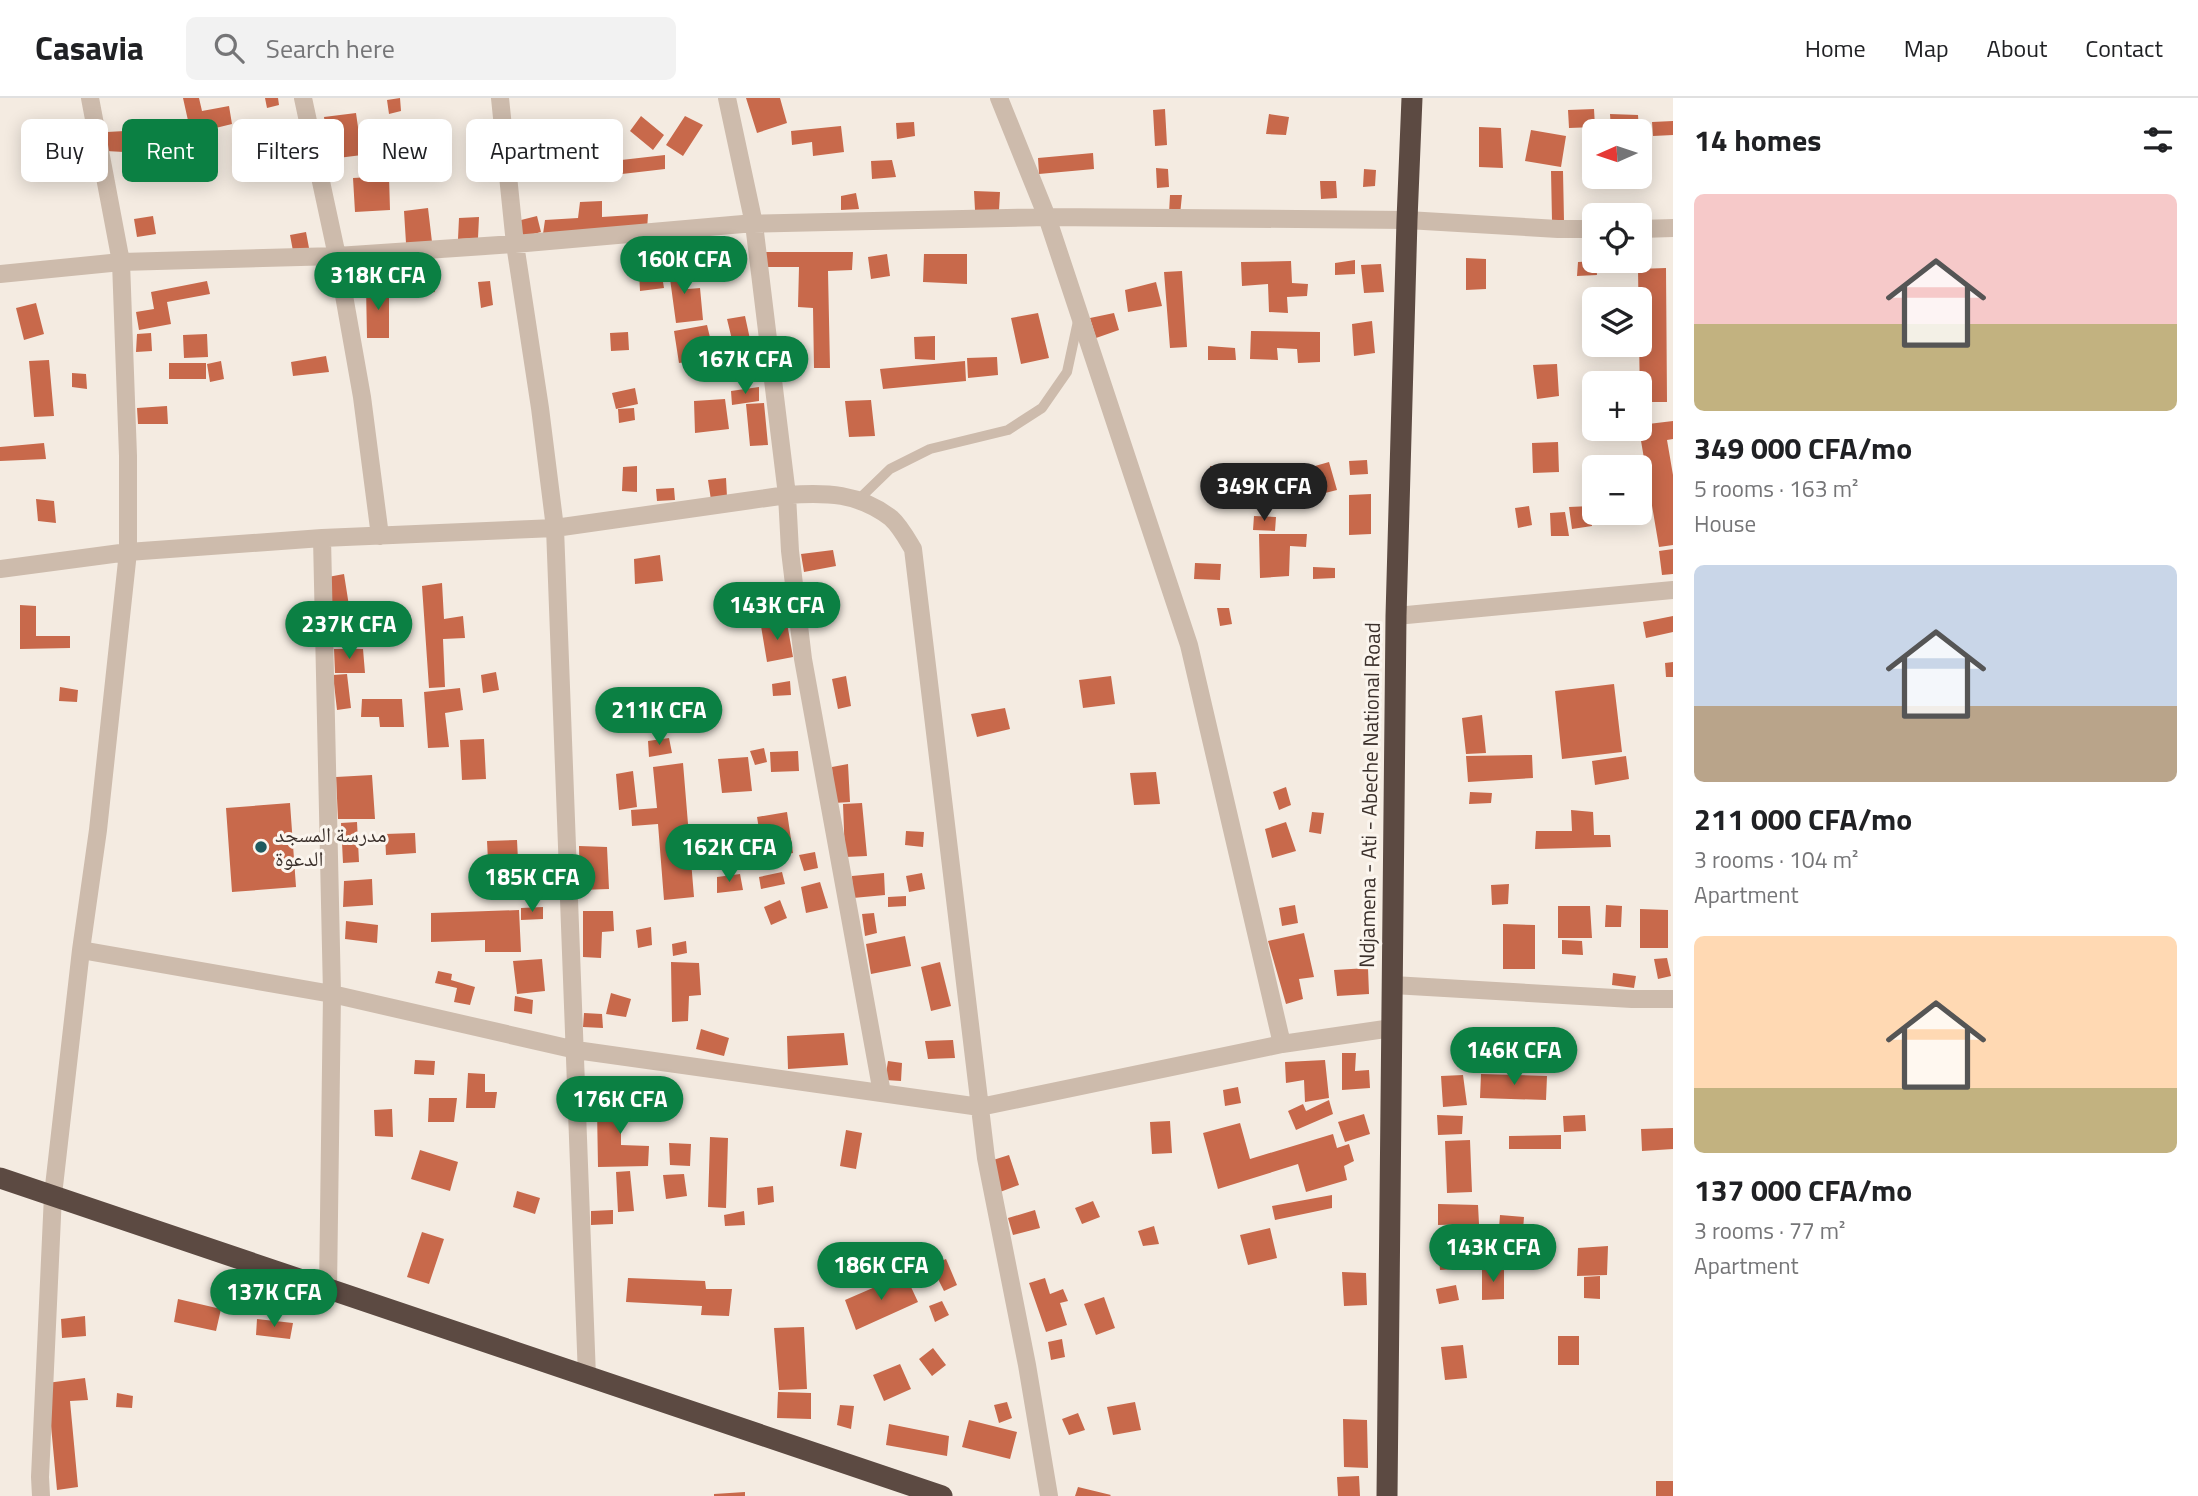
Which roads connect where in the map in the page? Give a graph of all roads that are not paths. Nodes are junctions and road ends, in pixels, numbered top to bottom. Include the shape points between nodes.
1 (90, 98) edge
2 (303, 98) edge
3 (500, 98) edge
4 (727, 98) edge
5 (999, 98) edge
6 (1412, 98) edge
7 (1047, 217) junction
8 (1407, 220) junction
9 (754, 224) junction
10 (1673, 228) edge
11 (1582, 229) edge
12 (1652, 229) edge
13 (515, 244) junction
14 (337, 256) junction
15 (121, 262) junction
16 (0, 274) edge
17 (1080, 316) junction
18 (787, 495) junction
19 (859, 499) junction
20 (555, 528) junction
21 (380, 536) junction
22 (322, 538) junction
23 (128, 552) junction
24 (0, 569) edge
25 (1673, 590) edge
26 (1396, 616) junction
27 (81, 950) junction
28 (1393, 985) junction
29 (332, 994) junction
30 (1673, 999) edge
31 (1392, 1028) junction
32 (1282, 1044) junction
33 (576, 1050) junction
34 (882, 1093) junction
35 (980, 1107) junction
36 (0, 1178) edge
37 (53, 1195) junction
38 (328, 1290) junction
39 (587, 1377) junction
40 (1386, 1495) edge
41 (41, 1496) edge
42 (942, 1496) edge
43 (1049, 1496) edge

1 - 15 street
2 - 14 street
3 - 13 street
4 - 9 street
5 - 7 street
6 - 8 highway, Ndjamena - Ati - Abeche National Road
7 - 8 street
7 - 9 street
7 - 17 street
8 - 11 street
8 - 26 highway, Ndjamena - Ati - Abeche National Road
9 - 13 street
9 - 18 street
10 - 12 street
13 - 14 street
13 - 20 street
14 - 15 street
14 - 21 street
15 - 16 street
15 - 23 street
17 - 19 lane via 1067,372 1042,408 1008,430 930,449 890,469
17 - 32 street via 1189,645
18 - 19 street via 822,492
18 - 20 street
18 - 34 street via 803,659
19 - 35 street via 892,519 914,549
20 - 21 street
20 - 33 street
21 - 22 street
22 - 23 street
22 - 29 street
23 - 24 street
23 - 27 street
25 - 26 street
26 - 28 highway, Ndjamena - Ati - Abeche National Road
27 - 29 street
27 - 37 street
28 - 30 street
28 - 31 highway, Ndjamena - Ati - Abeche National Road
29 - 33 street
29 - 38 street
31 - 32 street
31 - 40 highway, Ndjamena - Ati - Abeche National Road
32 - 35 street
33 - 34 street
33 - 39 street
34 - 35 street
35 - 43 street
36 - 37 highway
37 - 38 highway
37 - 41 street
38 - 39 highway
39 - 42 highway

